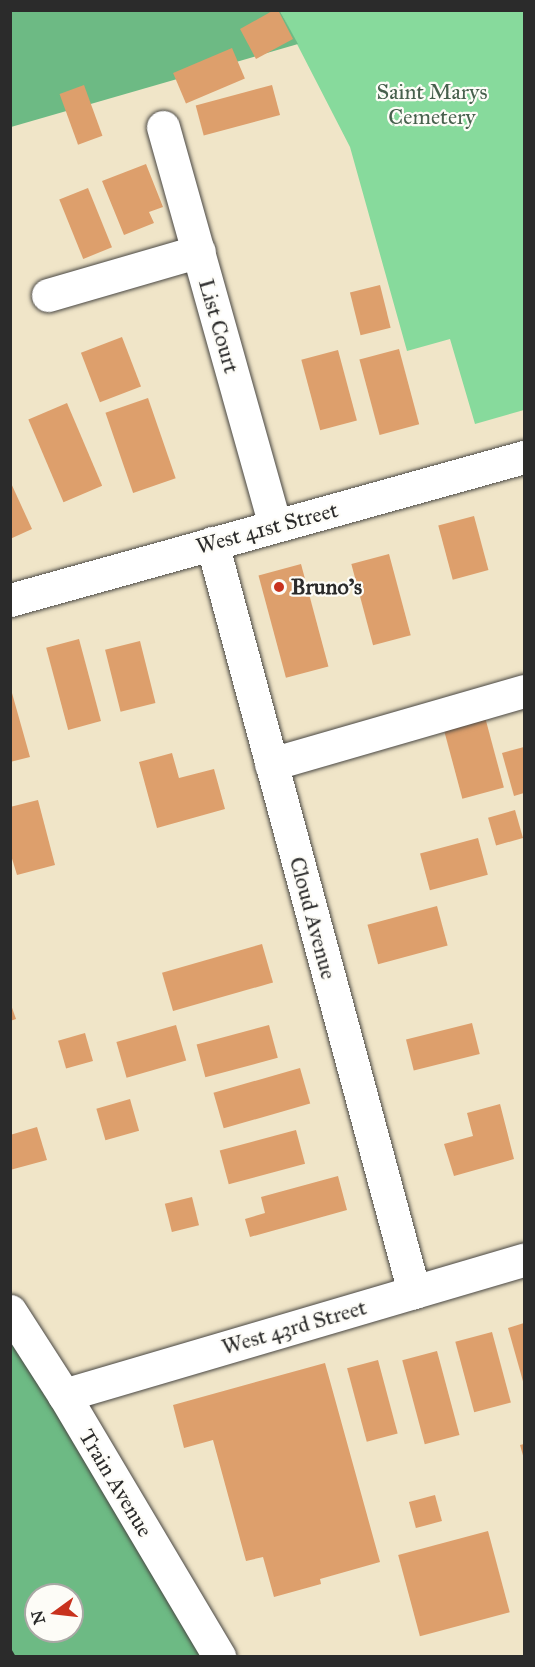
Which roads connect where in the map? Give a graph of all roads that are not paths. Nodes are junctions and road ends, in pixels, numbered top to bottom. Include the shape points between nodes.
1 (163, 127) dead end
2 (199, 251) junction
3 (48, 295) dead end
4 (525, 457) edge
5 (275, 526) junction
6 (212, 543) junction
7 (10, 600) edge
8 (525, 691) edge
9 (271, 764) junction
10 (525, 1260) edge
11 (414, 1292) junction
12 (10, 1311) edge
13 (64, 1395) junction
14 (219, 1656) edge

1 - 2 street, List Court
2 - 3 street
2 - 5 street, List Court
4 - 5 street, West 41st Street
5 - 6 street, West 41st Street
6 - 7 street, West 41st Street
6 - 9 street, Cloud Avenue
8 - 9 street
9 - 11 street, Cloud Avenue
10 - 11 street, West 43rd Street
11 - 13 street, West 43rd Street
12 - 13 street, Train Avenue
13 - 14 street, Train Avenue

